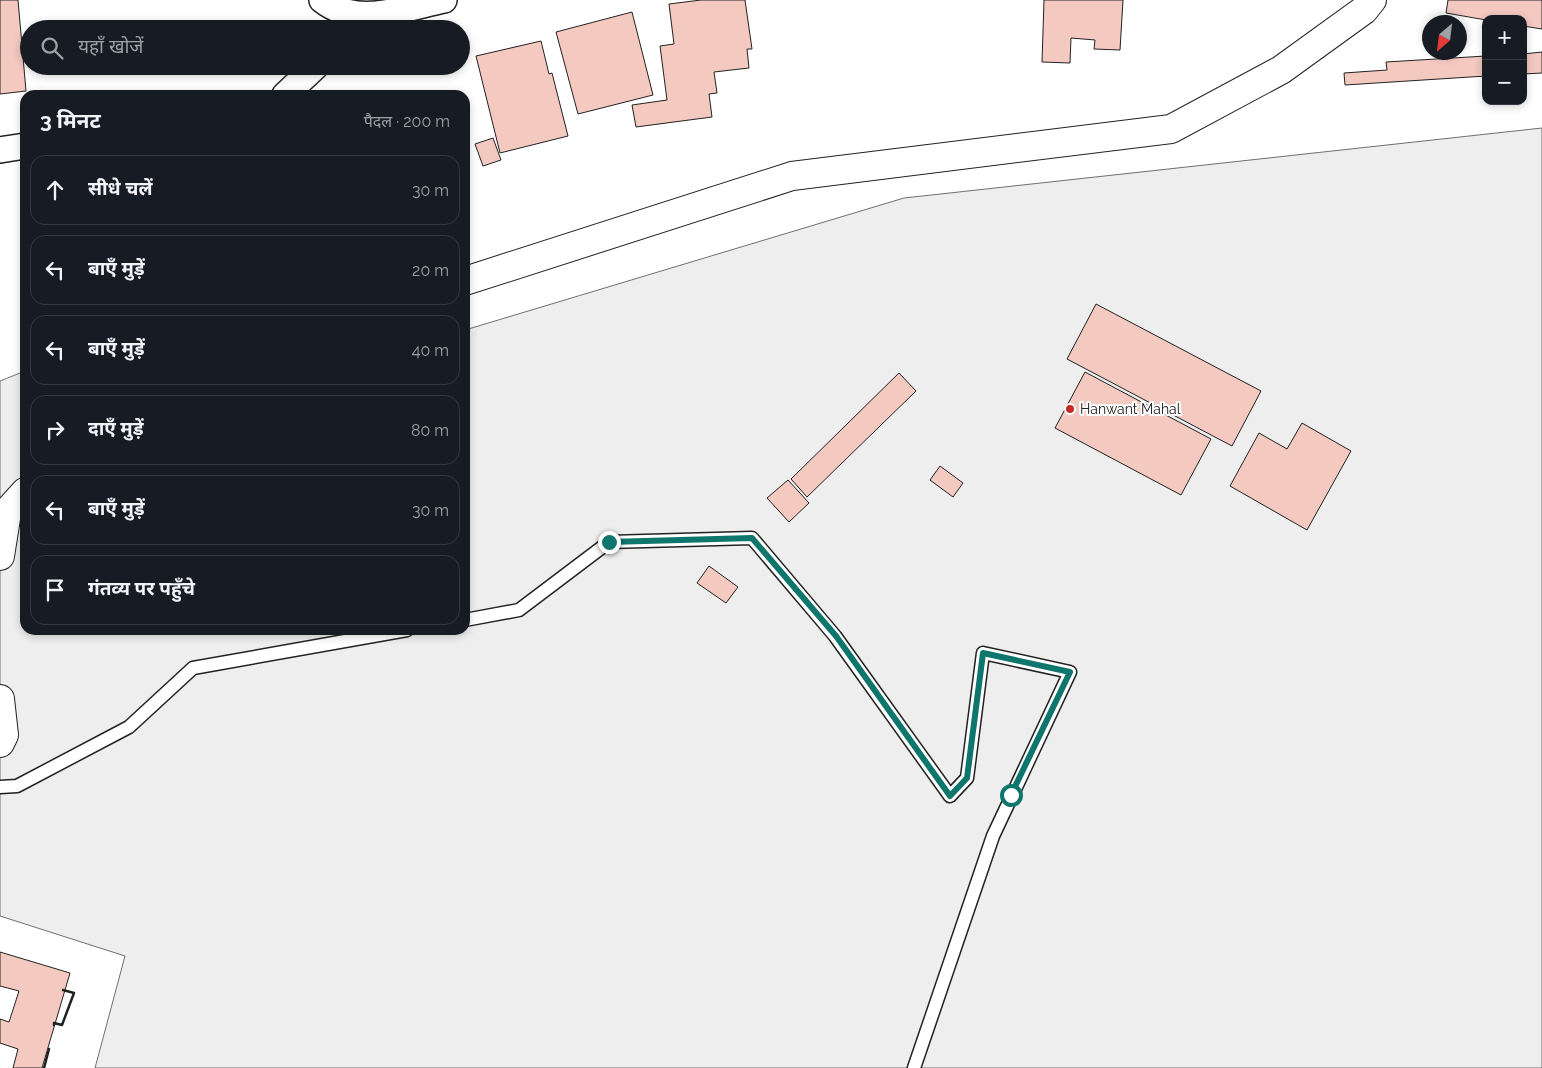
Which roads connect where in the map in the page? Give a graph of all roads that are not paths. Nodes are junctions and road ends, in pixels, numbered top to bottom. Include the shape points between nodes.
1 (322, 0) edge
2 (444, 0) edge
3 (1372, 0) edge
4 (345, 20) edge
5 (350, 20) edge
6 (307, 75) edge
7 (291, 90) edge
8 (20, 147) edge
9 (0, 150) edge
10 (470, 279) edge
11 (20, 498) edge
12 (0, 556) edge
13 (470, 619) edge
14 (379, 635) edge
15 (0, 699) edge
16 (0, 743) edge
17 (0, 787) edge
18 (914, 1068) edge

1 - 4 street
2 - 5 street
3 - 10 street via 1364,10 1281,70 1171,129 792,176
6 - 7 street
8 - 9 street
11 - 12 street via 7,512
13 - 18 lane via 519,610 609,542 752,538 836,636 950,796 967,778 983,653 1070,672 993,836
14 - 17 lane via 194,668 129,727 16,786
15 - 16 street via 4,735

